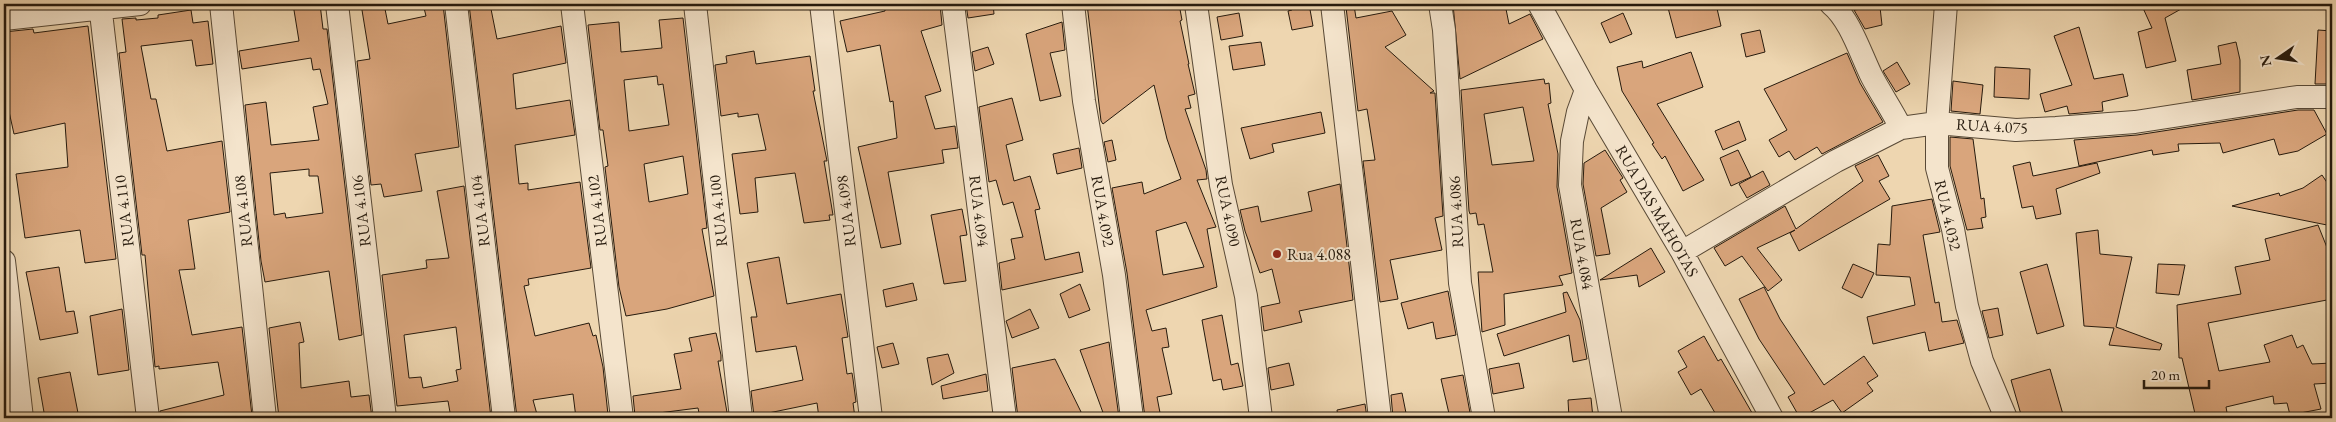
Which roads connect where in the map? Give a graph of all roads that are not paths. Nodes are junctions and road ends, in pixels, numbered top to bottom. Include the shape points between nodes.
1 (140, 4) edge
2 (221, 4) edge
3 (337, 4) edge
4 (456, 4) edge
5 (572, 4) edge
6 (695, 4) edge
7 (820, 4) edge
8 (953, 4) edge
9 (1074, 4) edge
10 (1196, 4) edge
11 (1332, 4) edge
12 (1440, 4) edge
13 (1540, 4) edge
14 (1830, 4) edge
15 (1946, 4) edge
16 (100, 6) edge
17 (4, 19) edge
18 (1586, 90) junction
19 (2332, 97) edge
20 (1937, 123) junction
21 (1901, 128) junction
22 (1682, 252) junction
23 (4, 261) edge
24 (22, 418) edge
25 (148, 418) edge
26 (266, 418) edge
27 (385, 418) edge
28 (504, 418) edge
29 (622, 418) edge
30 (741, 418) edge
31 (870, 418) edge
32 (1005, 418) edge
33 (1132, 418) edge
34 (1261, 418) edge
35 (1380, 418) edge
36 (1484, 418) edge
37 (1611, 418) edge
38 (1772, 418) edge
39 (2006, 418) edge

1 - 16 street
2 - 26 street, RUA 4.108
3 - 27 street, RUA 4.106
4 - 28 street, RUA 4.104
5 - 29 street, RUA 4.102
6 - 30 street, RUA 4.100
7 - 31 street, RUA 4.098
8 - 32 street, RUA 4.094
9 - 33 street, RUA 4.092 via 1084,101 1114,275
10 - 34 street, RUA 4.090 via 1221,185 1246,296
11 - 35 street
12 - 36 street, RUA 4.086 via 1460,283
13 - 18 street, RUA DAS MAHOTAS
14 - 21 street via 1836,8
15 - 20 street, RUA 4.032
16 - 17 street
16 - 25 street, RUA 4.110
18 - 22 street, RUA DAS MAHOTAS
18 - 37 street, RUA 4.084 via 1572,141 1570,185
19 - 20 street, RUA 4.075 via 2297,97 2135,122 2056,128 2016,130
20 - 21 street, RUA 4.075
20 - 39 street, RUA 4.032 via 1937,168 1967,306 1982,361
21 - 22 street, RUA 4.075
22 - 38 street, RUA DAS MAHOTAS
23 - 24 street

